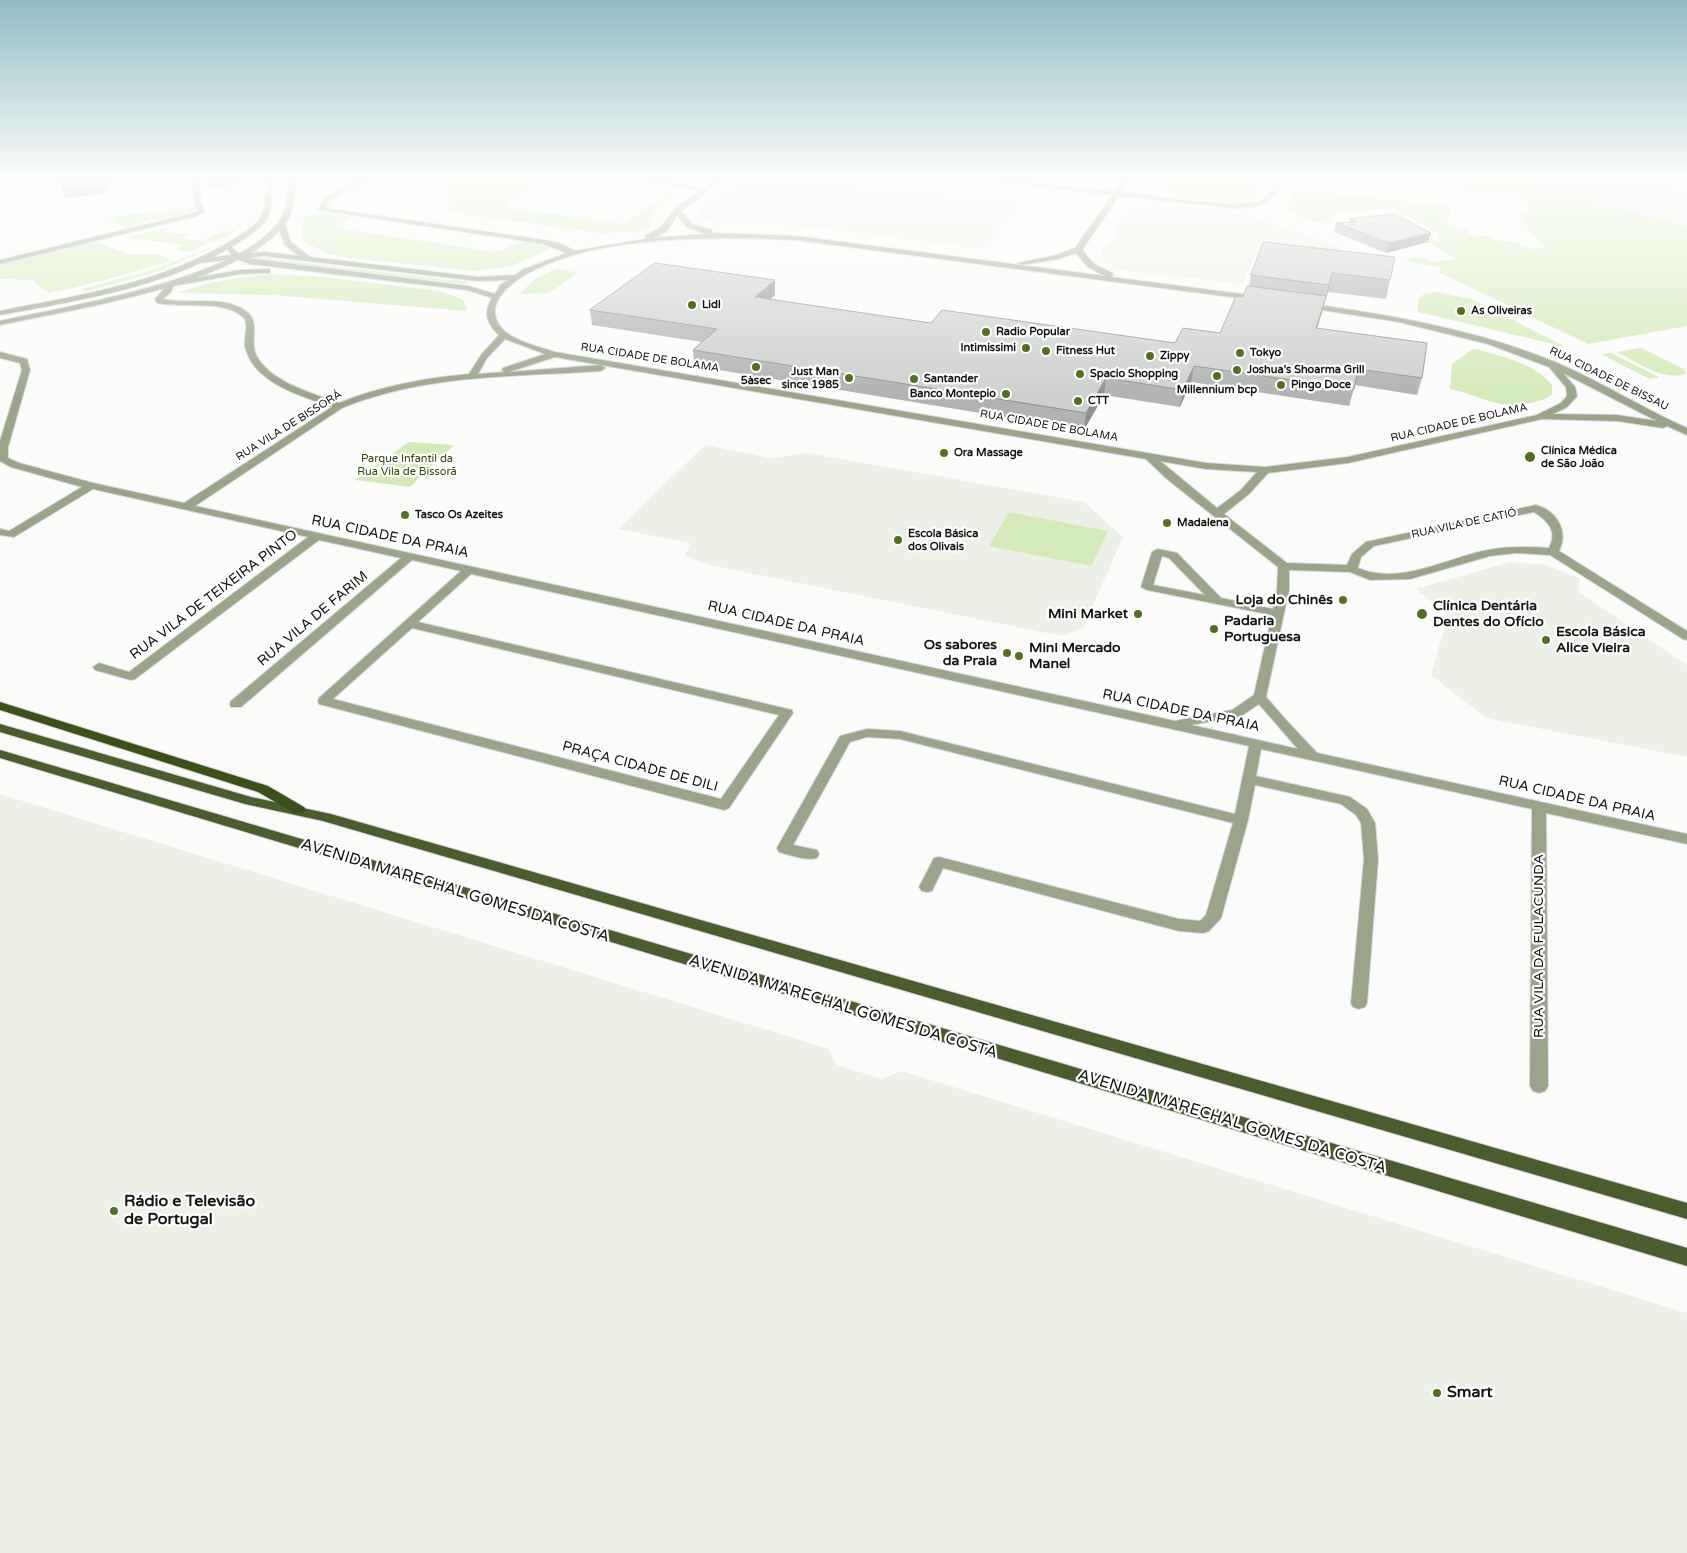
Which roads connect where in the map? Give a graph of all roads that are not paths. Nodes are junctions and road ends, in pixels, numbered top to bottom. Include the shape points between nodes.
1 (40, 252) edge
2 (216, 252) edge
3 (234, 252) edge
4 (245, 252) edge
5 (300, 252) edge
6 (571, 252) edge
7 (582, 252) edge
8 (906, 252) edge
9 (1072, 252) edge
10 (1079, 252) edge
11 (574, 254) junction
12 (237, 257) junction
13 (308, 259) junction
14 (198, 261) junction
15 (0, 262) edge
16 (994, 264) junction
17 (297, 269) junction
18 (515, 277) junction
19 (1131, 282) junction
20 (171, 284) junction
21 (494, 296) junction
22 (1273, 301) edge
23 (1292, 304) edge
24 (0, 313) edge
25 (0, 323) edge
26 (502, 336) junction
27 (554, 354) junction
28 (0, 355) edge
29 (1552, 364) junction
30 (621, 367) junction
31 (494, 375) junction
32 (472, 376) junction
33 (339, 406) junction
34 (1540, 417) junction
35 (1685, 431) edge
36 (1150, 457) junction
37 (1265, 470) junction
38 (91, 486) junction
39 (186, 507) junction
40 (1217, 514) junction
41 (3, 536) edge
42 (317, 536) junction
43 (1553, 552) junction
44 (410, 556) junction
45 (1284, 566) junction
46 (1352, 569) junction
47 (470, 570) junction
48 (1218, 602) junction
49 (1278, 613) junction
50 (411, 624) junction
51 (1687, 636) edge
52 (99, 668) dead end
53 (1260, 697) junction
54 (236, 704) dead end
55 (0, 706) edge
56 (1172, 725) junction
57 (0, 728) edge
58 (1256, 744) junction
59 (0, 754) edge
60 (1312, 755) junction
61 (1248, 779) junction
62 (1539, 806) junction
63 (299, 810) junction
64 (1241, 820) junction
65 (1687, 839) edge
66 (812, 854) dead end
67 (927, 887) dead end
68 (1359, 1003) dead end
69 (1539, 1086) dead end
70 (1687, 1211) edge
71 (1687, 1257) edge

1 - 15 street
2 - 14 street
3 - 12 street
4 - 12 street
5 - 13 street
6 - 11 street
7 - 11 street
8 - 16 street
9 - 16 street via 1058,258
10 - 19 street via 1084,262 1101,272
11 - 18 street
12 - 13 street via 264,254
12 - 14 street
12 - 17 street
12 - 20 street
13 - 18 street via 478,279
14 - 24 street via 126,285
16 - 19 street
17 - 20 street via 240,272
17 - 21 street via 468,288
18 - 21 street
19 - 22 street
20 - 25 street
20 - 33 street via 160,301 223,305 247,316 252,324 249,347 253,359 263,371
21 - 26 street via 490,311
23 - 29 street, RUA CIDADE DE BISSAU via 1416,323 1494,342
26 - 27 street
26 - 32 street
27 - 30 street, RUA CIDADE DE BOLAMA
27 - 31 street
28 - 38 street, RUA CIDADE DA PRAIA via 24,361 26,370 3,447 3,459
29 - 34 street, RUA CIDADE DE BOLAMA via 1570,387 1572,396 1564,405
29 - 35 street, RUA CIDADE DE BISSAU
30 - 31 street, RUA VILA DE BISSORÁ
30 - 36 street, RUA CIDADE DE BOLAMA
31 - 32 street, RUA VILA DE BISSORÁ
32 - 33 street, RUA VILA DE BISSORÁ via 381,390
33 - 39 street, RUA VILA DE BISSORÁ
34 - 35 street, RUA CIDADE DE BOLAMA via 1630,419
34 - 37 street, RUA CIDADE DE BOLAMA via 1348,460
36 - 37 street, RUA CIDADE DE BOLAMA via 1206,466
36 - 40 street
37 - 40 street via 1245,492
38 - 39 street, RUA CIDADE DA PRAIA
38 - 41 street
39 - 42 street, RUA CIDADE DA PRAIA
40 - 45 street
42 - 44 street, RUA CIDADE DA PRAIA
42 - 52 street, RUA VILA DE TEIXEIRA PINTO via 131,676
43 - 46 street via 1516,550 1489,553 1410,576 1370,577
43 - 46 street, RUA VILA DE CATIÓ via 1558,543 1557,526 1536,508 1370,544 1356,556
43 - 51 street
44 - 47 street, RUA CIDADE DA PRAIA
44 - 54 street, RUA VILA DE FARIM
45 - 46 street
45 - 49 street
47 - 50 street, PRAÇA CIDADE DE DILI
47 - 56 street, RUA CIDADE DA PRAIA
48 - 48 street via 1173,555 1158,552 1147,587
48 - 49 street
49 - 53 street
50 - 50 street, PRAÇA CIDADE DE DILI via 324,701 724,805 787,713
53 - 56 street via 1236,713
53 - 60 street
55 - 63 highway via 263,789
56 - 58 street, RUA CIDADE DA PRAIA
57 - 63 main road via 250,801
58 - 60 street, RUA CIDADE DA PRAIA
58 - 61 street
59 - 71 main road, AVENIDA MARECHAL GOMES DA COSTA
60 - 62 street, RUA CIDADE DA PRAIA
61 - 64 street
61 - 68 street via 1345,800 1358,808 1368,823 1371,859
62 - 65 street, RUA CIDADE DA PRAIA
62 - 69 street, RUA VILA DA FULACUNDA
63 - 70 main road
64 - 66 street via 900,735 867,733 845,739 784,848
64 - 67 street via 1213,918 1203,926 1179,925 939,862

